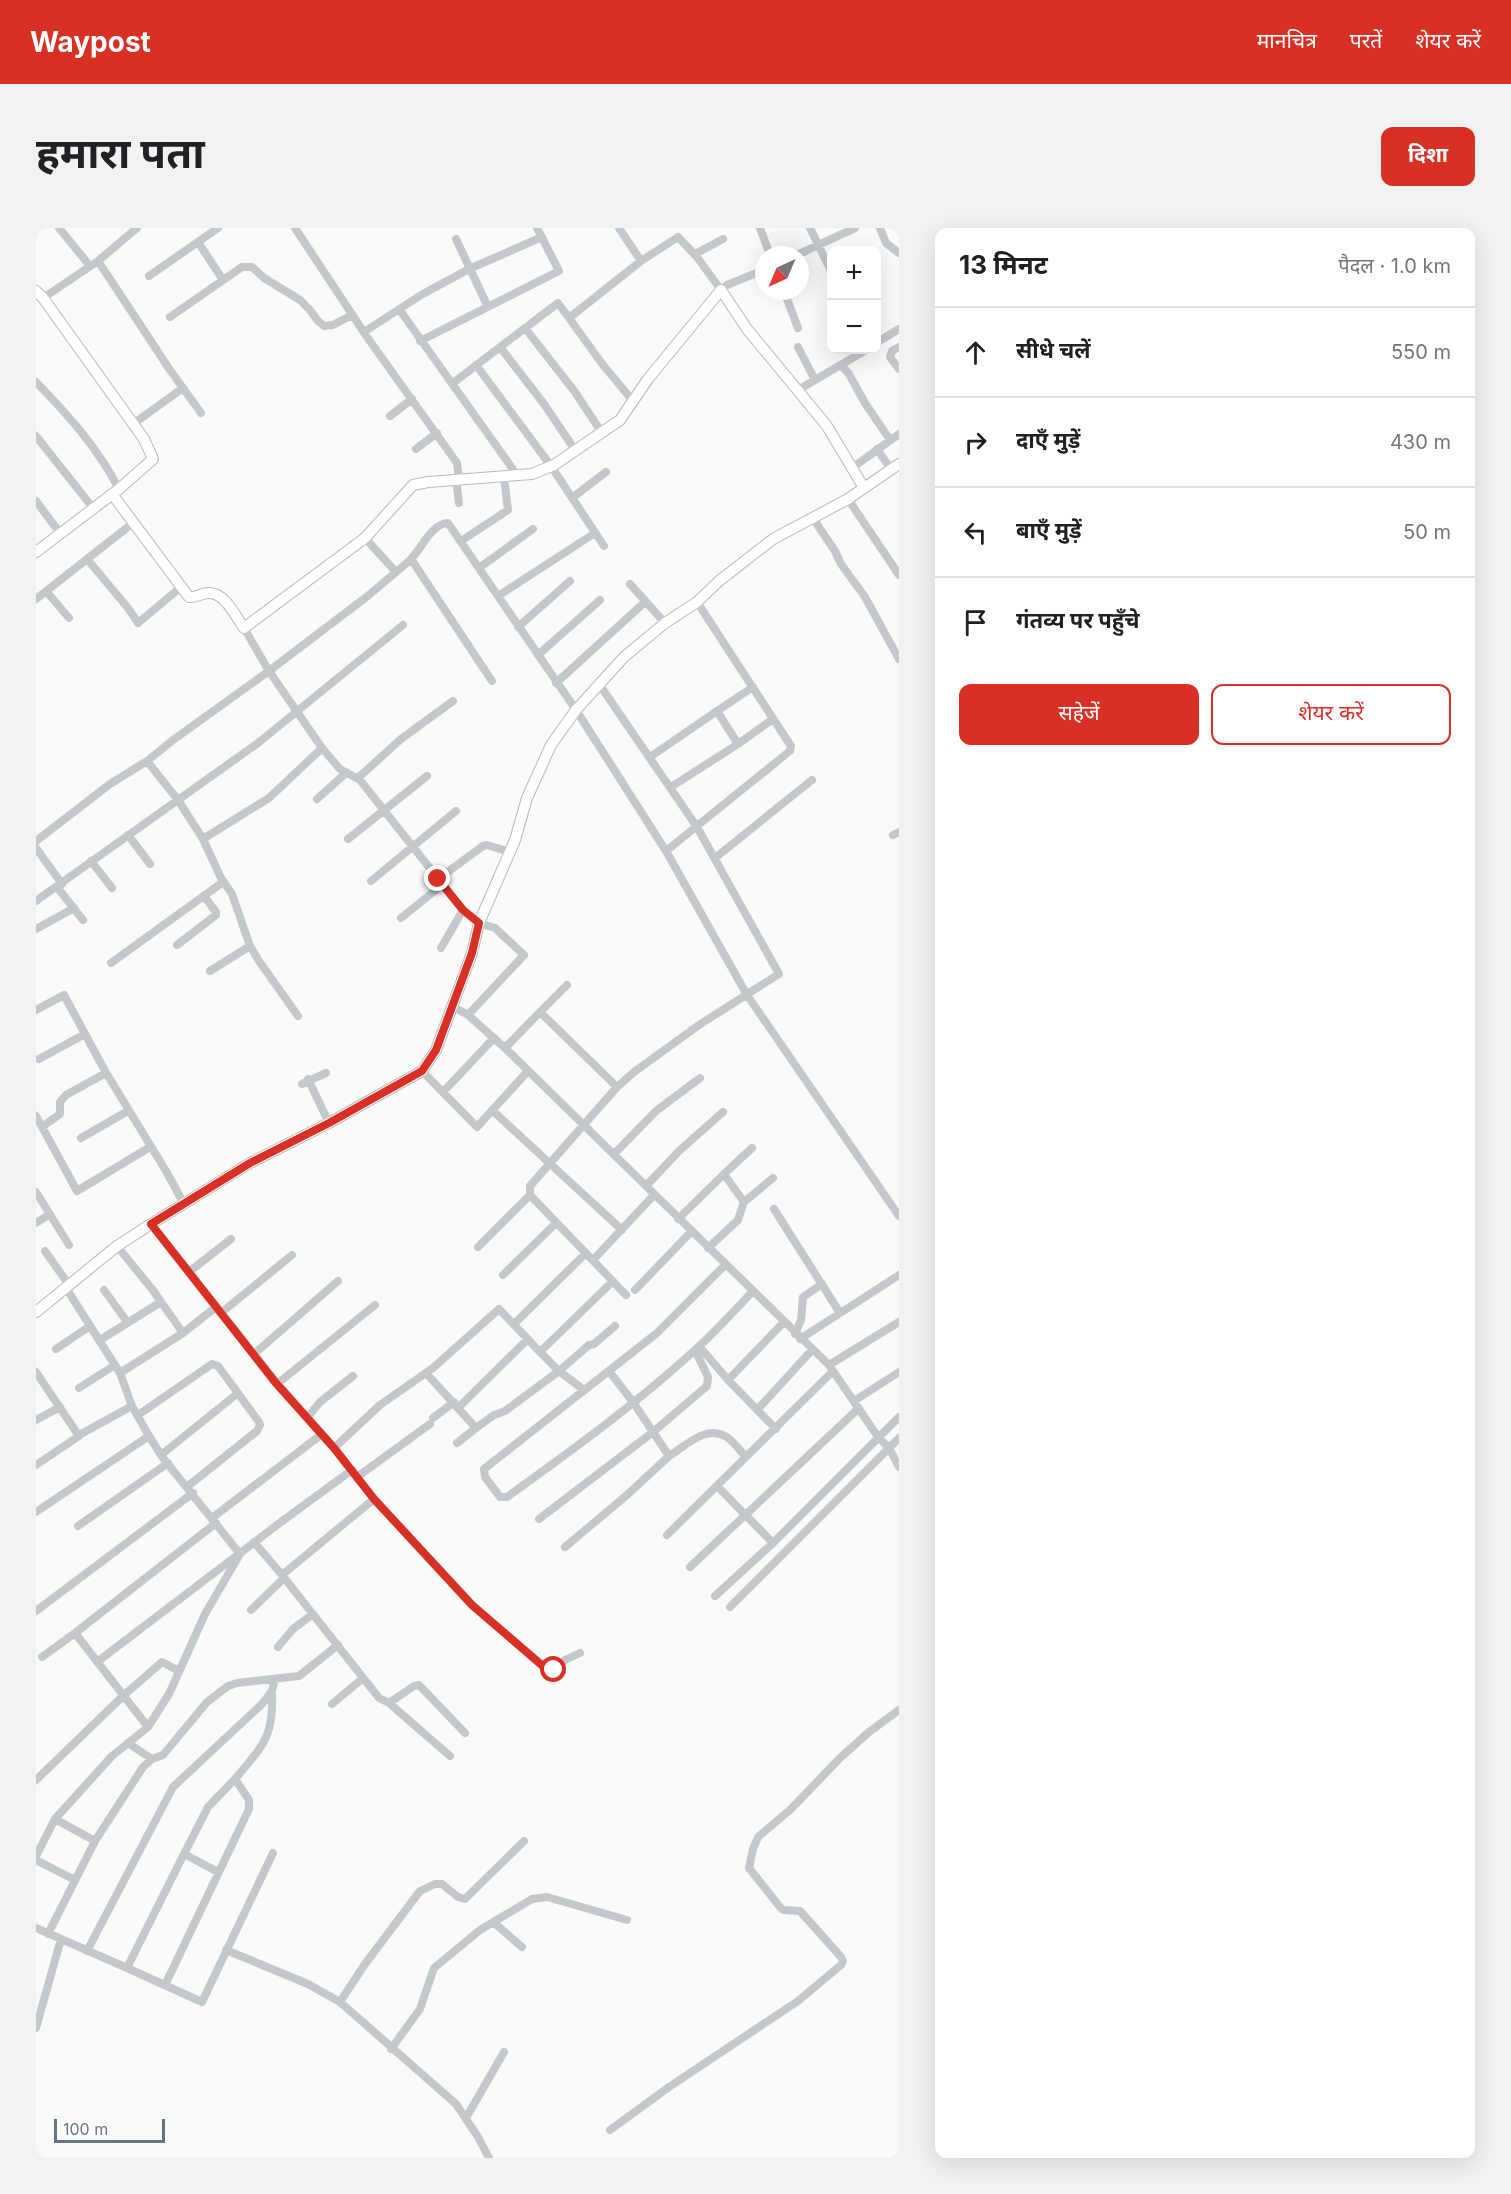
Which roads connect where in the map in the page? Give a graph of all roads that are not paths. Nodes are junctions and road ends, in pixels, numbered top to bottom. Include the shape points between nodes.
1 (59, 228) edge
2 (137, 228) edge
3 (218, 228) edge
4 (295, 228) edge
5 (537, 228) edge
6 (619, 228) edge
7 (760, 228) edge
8 (810, 228) edge
9 (880, 228) edge
10 (853, 229) edge
11 (542, 237) junction
12 (456, 239) dead end
13 (723, 239) dead end
14 (198, 242) junction
15 (767, 246) edge
16 (819, 246) junction
17 (809, 250) edge
18 (899, 253) edge
19 (695, 254) junction
20 (98, 261) junction
21 (641, 261) junction
22 (827, 264) edge
23 (90, 266) junction
24 (470, 269) junction
25 (755, 274) edge
26 (149, 276) dead end
27 (223, 280) junction
28 (721, 290) junction
29 (38, 294) edge
30 (787, 300) edge
31 (488, 307) junction
32 (399, 309) junction
33 (352, 315) junction
34 (170, 317) dead end
35 (569, 318) junction
36 (525, 328) junction
37 (798, 328) dead end
38 (899, 329) edge
39 (364, 332) junction
40 (881, 340) edge
41 (420, 341) junction
42 (500, 347) junction
43 (798, 347) dead end
44 (899, 347) edge
45 (854, 354) edge
46 (476, 365) junction
47 (841, 365) junction
48 (899, 369) edge
49 (815, 380) junction
50 (36, 381) edge
51 (453, 383) junction
52 (183, 388) junction
53 (798, 390) junction
54 (411, 399) junction
55 (633, 401) junction
56 (201, 413) dead end
57 (390, 416) dead end
58 (133, 424) junction
59 (437, 433) junction
60 (602, 433) junction
61 (899, 434) edge
62 (36, 436) edge
63 (890, 440) junction
64 (416, 449) dead end
65 (877, 449) junction
66 (575, 450) junction
67 (550, 466) junction
68 (895, 466) edge
69 (852, 468) junction
70 (606, 472) dead end
71 (517, 475) junction
72 (504, 477) junction
73 (457, 479) junction
74 (864, 488) junction
75 (116, 491) junction
76 (572, 498) junction
77 (848, 499) junction
78 (36, 501) edge
79 (459, 503) dead end
80 (93, 507) junction
81 (812, 517) junction
82 (133, 523) junction
83 (533, 528) dead end
84 (595, 533) junction
85 (60, 534) junction
86 (365, 538) junction
87 (461, 541) junction
88 (604, 546) dead end
89 (36, 552) edge
90 (87, 559) junction
91 (411, 559) junction
92 (479, 568) junction
93 (396, 572) junction
94 (899, 575) edge
95 (570, 581) dead end
96 (630, 584) dead end
97 (182, 587) junction
98 (46, 591) junction
99 (498, 596) junction
100 (36, 599) edge
101 (600, 600) dead end
102 (645, 602) junction
103 (697, 602) junction
104 (69, 618) dead end
105 (665, 623) junction
106 (403, 625) dead end
107 (518, 627) junction
108 (244, 628) junction
109 (538, 656) junction
110 (899, 659) edge
111 (269, 671) junction
112 (492, 681) dead end
113 (556, 683) junction
114 (599, 684) junction
115 (753, 687) junction
116 (453, 700) dead end
117 (576, 710) junction
118 (296, 711) junction
119 (717, 711) junction
120 (773, 719) junction
121 (738, 744) junction
122 (322, 748) junction
123 (650, 757) junction
124 (147, 761) junction
125 (346, 773) junction
126 (427, 776) dead end
127 (358, 778) junction
128 (812, 780) dead end
129 (671, 787) junction
130 (317, 799) dead end
131 (178, 800) junction
132 (384, 810) junction
133 (456, 811) dead end
134 (697, 827) junction
135 (128, 835) junction
136 (203, 839) junction
137 (348, 839) dead end
138 (36, 841) edge
139 (413, 847) junction
140 (36, 848) edge
141 (666, 851) junction
142 (510, 852) junction
143 (715, 858) junction
144 (91, 861) junction
145 (150, 864) dead end
146 (371, 881) dead end
147 (223, 882) junction
148 (440, 882) junction
149 (59, 885) junction
150 (112, 888) dead end
151 (204, 896) junction
152 (36, 900) edge
153 (74, 908) junction
154 (463, 910) junction
155 (400, 918) dead end
156 (83, 920) dead end
157 (479, 923) junction
158 (36, 929) edge
159 (177, 945) dead end
160 (250, 946) junction
161 (441, 948) dead end
162 (111, 963) dead end
163 (210, 971) dead end
164 (567, 985) dead end
165 (747, 995) junction
166 (452, 1006) junction
167 (36, 1010) edge
168 (540, 1012) junction
169 (468, 1015) junction
170 (298, 1016) dead end
171 (85, 1034) junction
172 (494, 1038) junction
173 (505, 1048) junction
174 (39, 1059) dead end
175 (422, 1071) junction
176 (528, 1071) junction
177 (106, 1072) junction
178 (326, 1073) dead end
179 (700, 1078) dead end
180 (615, 1089) junction
181 (443, 1092) junction
182 (128, 1111) junction
183 (493, 1111) junction
184 (723, 1112) dead end
185 (36, 1116) edge
186 (329, 1123) junction
187 (584, 1125) junction
188 (42, 1127) junction
189 (81, 1138) dead end
190 (150, 1147) junction
191 (752, 1148) dead end
192 (614, 1154) junction
193 (550, 1162) junction
194 (724, 1174) junction
195 (773, 1178) dead end
196 (646, 1186) junction
197 (36, 1192) edge
198 (530, 1195) junction
199 (654, 1195) junction
200 (744, 1202) junction
201 (184, 1204) junction
202 (774, 1209) dead end
203 (50, 1214) junction
204 (899, 1216) edge
205 (678, 1219) junction
206 (36, 1223) edge
207 (556, 1223) junction
208 (151, 1224) junction
209 (622, 1230) junction
210 (691, 1232) junction
211 (231, 1239) dead end
212 (69, 1245) dead end
213 (117, 1246) junction
214 (478, 1247) dead end
215 (708, 1248) junction
216 (45, 1251) dead end
217 (586, 1253) junction
218 (292, 1256) dead end
219 (593, 1260) junction
220 (725, 1265) junction
221 (189, 1272) junction
222 (503, 1275) dead end
223 (899, 1275) edge
224 (338, 1281) dead end
225 (613, 1281) junction
226 (822, 1284) junction
227 (67, 1286) junction
228 (104, 1290) dead end
229 (635, 1290) dead end
230 (753, 1292) junction
231 (626, 1295) dead end
232 (161, 1302) junction
233 (375, 1305) dead end
234 (219, 1310) junction
235 (36, 1312) edge
236 (840, 1313) junction
237 (899, 1322) edge
238 (128, 1323) junction
239 (783, 1323) junction
240 (514, 1324) junction
241 (90, 1326) junction
242 (615, 1326) dead end
243 (183, 1333) junction
244 (798, 1336) junction
245 (528, 1339) junction
246 (100, 1340) junction
247 (56, 1348) dead end
248 (697, 1348) junction
249 (812, 1350) junction
250 (540, 1352) junction
251 (254, 1354) junction
252 (115, 1365) junction
253 (831, 1368) junction
254 (559, 1371) junction
255 (609, 1371) junction
256 (36, 1372) edge
257 (899, 1372) edge
258 (120, 1373) junction
259 (426, 1373) junction
260 (353, 1376) dead end
261 (728, 1380) junction
262 (277, 1384) junction
263 (79, 1389) dead end
264 (584, 1390) junction
265 (238, 1393) junction
266 (633, 1402) junction
267 (456, 1404) junction
268 (856, 1404) junction
269 (132, 1406) junction
270 (60, 1407) junction
271 (757, 1410) junction
272 (138, 1415) junction
273 (899, 1417) edge
274 (307, 1418) junction
275 (36, 1420) edge
276 (476, 1428) junction
277 (776, 1429) junction
278 (653, 1432) junction
279 (322, 1434) junction
280 (79, 1435) junction
281 (149, 1436) junction
282 (878, 1437) junction
283 (899, 1438) edge
284 (457, 1443) dead end
285 (334, 1448) junction
286 (889, 1448) junction
287 (161, 1455) junction
288 (669, 1456) junction
289 (746, 1457) junction
290 (168, 1464) junction
291 (36, 1466) edge
292 (899, 1467) edge
293 (352, 1470) junction
294 (357, 1477) junction
295 (717, 1486) junction
296 (190, 1489) junction
297 (374, 1499) junction
298 (36, 1512) edge
299 (745, 1515) junction
300 (539, 1519) dead end
301 (214, 1520) junction
302 (78, 1526) dead end
303 (667, 1535) dead end
304 (254, 1542) junction
305 (772, 1543) junction
306 (565, 1547) dead end
307 (240, 1554) junction
308 (690, 1568) dead end
309 (283, 1577) junction
310 (715, 1596) dead end
311 (729, 1607) dead end
312 (251, 1610) dead end
313 (36, 1611) edge
314 (313, 1614) junction
315 (75, 1633) junction
316 (338, 1645) junction
317 (278, 1647) dead end
318 (580, 1653) dead end
319 (42, 1657) dead end
320 (97, 1662) junction
321 (179, 1671) junction
322 (275, 1679) junction
323 (362, 1679) junction
324 (272, 1691) junction
325 (123, 1696) junction
326 (389, 1703) junction
327 (332, 1704) dead end
328 (899, 1710) edge
329 (148, 1727) junction
330 (465, 1733) dead end
331 (128, 1743) junction
332 (450, 1756) dead end
333 (152, 1759) junction
334 (235, 1779) junction
335 (36, 1780) edge
336 (55, 1819) junction
337 (95, 1841) junction
338 (524, 1841) dead end
339 (37, 1850) edge
340 (273, 1853) dead end
341 (184, 1854) junction
342 (36, 1860) edge
343 (219, 1872) junction
344 (75, 1880) junction
345 (627, 1920) dead end
346 (493, 1922) junction
347 (36, 1928) edge
348 (48, 1934) junction
349 (61, 1939) junction
350 (522, 1947) dead end
351 (226, 1950) junction
352 (87, 1951) junction
353 (127, 1968) junction
354 (165, 1985) junction
355 (340, 2002) junction
356 (38, 2016) edge
357 (36, 2028) edge
358 (391, 2049) junction
359 (504, 2052) dead end
360 (466, 2118) junction
361 (610, 2130) dead end
362 (489, 2158) edge

1 - 23 street
2 - 20 street
3 - 14 street
4 - 33 street
5 - 11 street
6 - 21 street
7 - 15 street
8 - 16 street
9 - 18 street via 886,243
10 - 16 street
11 - 24 street
11 - 31 street via 559,271
12 - 24 street
13 - 19 street
14 - 26 street
14 - 27 street
16 - 17 street
16 - 22 street
19 - 21 street via 678,237
19 - 28 street
20 - 23 street
20 - 52 street
21 - 35 street
23 - 29 street
24 - 31 street
24 - 32 street
25 - 28 street
27 - 33 street via 242,267 252,267 300,300 324,326
27 - 34 street
28 - 53 street via 747,329
28 - 55 street
29 - 58 street
30 - 37 street
31 - 41 street
32 - 39 street
32 - 41 street
33 - 39 street
35 - 36 street via 558,303
35 - 55 street
36 - 42 street
36 - 60 street
38 - 40 street
39 - 54 street
41 - 51 street
42 - 46 street
42 - 66 street
43 - 49 street
44 - 48 street via 890,357
45 - 47 street
46 - 51 street
46 - 67 street
47 - 49 street
47 - 63 street
49 - 53 street
50 - 75 street via 104,460
51 - 71 street
52 - 56 street
52 - 58 street
53 - 69 street
54 - 57 street
54 - 59 street
55 - 60 street via 620,420
58 - 75 street via 153,459
59 - 64 street
59 - 73 street via 457,463
60 - 66 street
61 - 63 street
62 - 80 street
63 - 65 street
65 - 68 street
65 - 69 street
66 - 67 street
67 - 71 street
67 - 76 street
68 - 74 street
69 - 74 street
70 - 76 street
71 - 72 street
72 - 73 street
72 - 87 street via 508,510
73 - 79 street
73 - 86 street via 413,485
74 - 77 street
75 - 80 street
75 - 82 street
76 - 84 street
77 - 81 street
77 - 94 street
78 - 85 street
80 - 85 street
81 - 103 street via 773,539
81 - 110 street via 866,597
82 - 90 street
82 - 97 street
83 - 92 street
84 - 88 street
84 - 99 street
85 - 89 street
86 - 93 street
86 - 108 street
87 - 91 street via 448,523 443,523
87 - 92 street
90 - 97 street via 138,623
90 - 98 street
91 - 93 street
91 - 112 street
92 - 99 street
93 - 111 street
95 - 107 street
96 - 102 street
97 - 108 street via 189,597 207,592 223,598
98 - 100 street
98 - 104 street
99 - 107 street
101 - 109 street
102 - 105 street
102 - 113 street
103 - 105 street
103 - 115 street
105 - 114 street
106 - 118 street
107 - 109 street
108 - 111 street
109 - 113 street
111 - 118 street
111 - 124 street
113 - 117 street
114 - 117 street
114 - 123 street
115 - 119 street
115 - 120 street
116 - 127 street
117 - 141 street
117 - 142 street via 540,767
118 - 122 street
118 - 131 street
119 - 121 street
119 - 123 street
120 - 121 street
120 - 134 street via 788,739 790,751
121 - 129 street
122 - 125 street
122 - 136 street via 269,798
123 - 129 street
124 - 131 street
124 - 138 street
125 - 127 street
125 - 130 street
126 - 132 street
127 - 132 street
128 - 143 street
129 - 134 street
131 - 135 street
131 - 136 street
132 - 137 street
132 - 139 street
133 - 139 street
134 - 141 street
134 - 143 street
135 - 144 street
135 - 145 street
136 - 147 street
139 - 146 street
139 - 148 street
140 - 149 street
141 - 165 street
142 - 148 street via 483,846
142 - 157 street
143 - 165 street via 779,974
144 - 149 street
144 - 150 street
147 - 151 street
147 - 160 street via 232,894
148 - 154 street
148 - 155 street
149 - 152 street
149 - 153 street
151 - 159 street via 216,915
151 - 162 street
153 - 156 street
153 - 158 street
154 - 157 street
154 - 161 street
157 - 166 street
157 - 169 street via 495,928 524,955
160 - 163 street
160 - 170 street
164 - 168 street
165 - 180 street via 699,1024
165 - 204 street
166 - 169 street
166 - 175 street via 436,1050
167 - 171 street via 64,995
168 - 173 street
168 - 180 street
169 - 172 street
171 - 174 street
171 - 177 street
172 - 173 street
172 - 181 street
173 - 176 street
175 - 181 street
175 - 186 street
176 - 183 street
176 - 187 street
177 - 182 street
177 - 188 street via 66,1095 60,1102 60,1114
178 - 186 street via 306,1081
179 - 192 street via 656,1112
180 - 187 street
181 - 183 street via 477,1127
182 - 189 street
182 - 190 street
183 - 193 street
184 - 196 street
185 - 188 street
186 - 201 street via 250,1163
187 - 192 street
187 - 193 street
188 - 190 street via 77,1191
190 - 201 street
191 - 194 street
192 - 196 street
193 - 198 street via 530,1186
193 - 209 street
194 - 200 street
194 - 205 street
195 - 200 street
196 - 199 street
197 - 203 street
198 - 207 street
198 - 214 street
199 - 205 street
199 - 209 street
200 - 215 street via 738,1220
201 - 208 street
202 - 226 street
203 - 206 street
203 - 212 street
205 - 210 street
207 - 217 street
207 - 222 street
208 - 213 street
208 - 221 street
209 - 219 street
210 - 215 street
210 - 229 street
211 - 221 street
213 - 227 street
213 - 232 street
215 - 220 street
216 - 227 street
217 - 219 street
217 - 240 street
218 - 234 street
219 - 225 street
220 - 230 street
220 - 255 street via 657,1333
221 - 234 street
223 - 236 street
224 - 251 street
225 - 231 street
225 - 250 street
226 - 236 street
226 - 244 street via 803,1297
227 - 235 street
227 - 241 street
228 - 238 street
230 - 239 street
230 - 248 street
232 - 238 street
232 - 243 street
233 - 262 street
234 - 243 street
234 - 251 street
236 - 244 street
237 - 253 street
238 - 246 street
239 - 244 street
239 - 261 street
240 - 245 street
240 - 259 street via 499,1309
241 - 246 street
241 - 247 street
242 - 254 street
243 - 258 street
244 - 249 street
245 - 250 street
245 - 267 street
246 - 252 street
248 - 261 street
248 - 266 street
248 - 278 street via 708,1377 707,1386
249 - 253 street
249 - 271 street
250 - 254 street
251 - 262 street
252 - 258 street
252 - 263 street
253 - 268 street
253 - 277 street
254 - 264 street
254 - 276 street
255 - 264 street
255 - 266 street
256 - 270 street
257 - 268 street
258 - 269 street
259 - 267 street
259 - 285 street via 380,1406
260 - 274 street via 320,1402
261 - 271 street
262 - 274 street
264 - 266 street via 484,1469 485,1477 500,1497 515,1492
265 - 272 street via 218,1366 212,1364
265 - 287 street
265 - 296 street via 259,1422 259,1428
266 - 278 street
267 - 276 street
267 - 294 street
268 - 282 street
268 - 299 street
269 - 272 street
269 - 280 street
270 - 275 street
270 - 280 street
271 - 277 street
272 - 281 street
273 - 282 street
274 - 279 street
276 - 284 street
277 - 289 street
278 - 288 street
278 - 300 street
279 - 285 street
279 - 301 street
280 - 291 street
281 - 287 street
281 - 298 street
282 - 286 street
282 - 305 street
283 - 286 street
285 - 293 street
286 - 292 street
286 - 311 street
287 - 290 street
288 - 289 street via 712,1432 727,1436
288 - 306 street
289 - 295 street
290 - 296 street
290 - 302 street
293 - 294 street
293 - 304 street
294 - 297 street
295 - 299 street
295 - 303 street
296 - 301 street
296 - 313 street
297 - 309 street
297 - 318 street via 472,1605 548,1671
299 - 305 street
299 - 308 street
301 - 307 street
301 - 315 street
304 - 307 street
304 - 309 street
305 - 310 street
307 - 320 street
307 - 321 street
309 - 312 street
309 - 314 street
314 - 316 street
314 - 317 street
315 - 319 street
315 - 320 street
316 - 322 street via 299,1676
316 - 323 street
320 - 325 street
321 - 325 street via 162,1662
321 - 329 street
322 - 324 street
322 - 333 street via 228,1686 207,1702 163,1755
323 - 326 street
323 - 327 street
324 - 334 street via 270,1730
324 - 352 street via 173,1787
325 - 329 street
325 - 335 street
326 - 330 street via 419,1685
326 - 332 street
328 - 361 street via 868,1732 763,1832 755,1842 750,1862 752,1873 780,1907 800,1911 841,1957 841,1965 798,2001
329 - 331 street
331 - 333 street
331 - 336 street
333 - 337 street
334 - 341 street via 208,1807
334 - 343 street via 249,1800 249,1809
336 - 337 street
336 - 339 street
337 - 344 street
338 - 355 street via 465,1899 442,1884 420,1891
340 - 351 street
341 - 343 street
341 - 353 street
342 - 344 street
343 - 354 street
344 - 348 street
345 - 346 street via 547,1897 532,1899
346 - 350 street
346 - 358 street via 434,1968 420,2009
347 - 348 street
348 - 349 street
349 - 352 street
349 - 356 street
351 - 354 street via 202,2002
351 - 355 street via 308,1984
352 - 353 street
353 - 354 street
355 - 358 street
356 - 357 street
358 - 360 street via 456,2104
359 - 360 street
360 - 362 street

